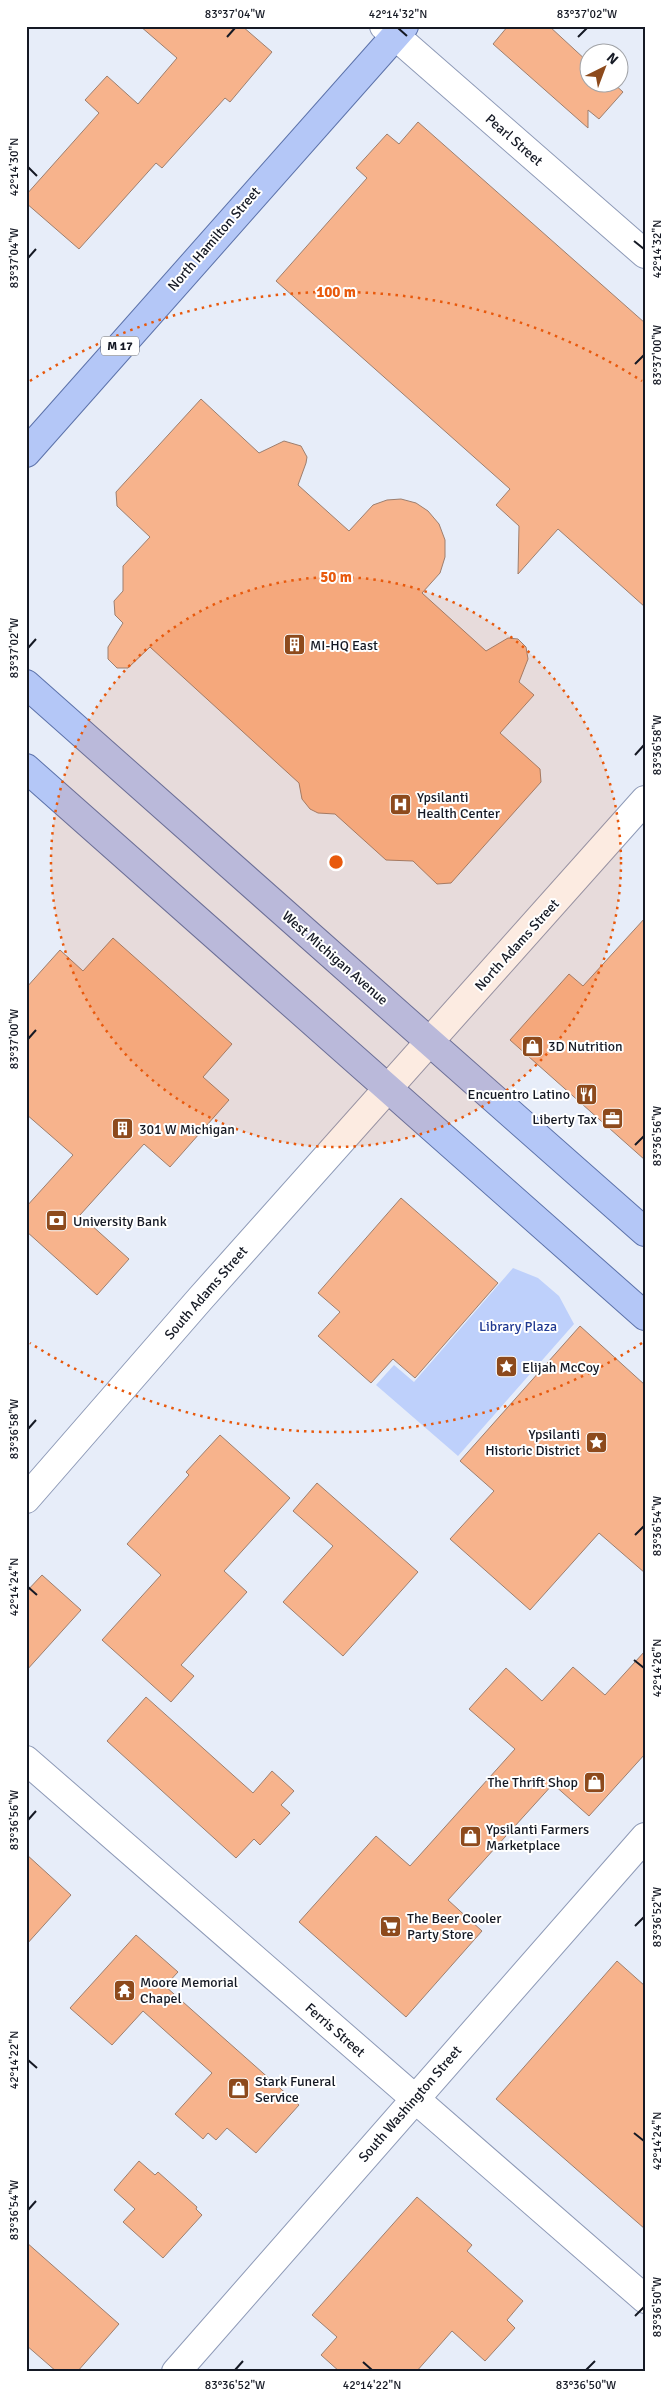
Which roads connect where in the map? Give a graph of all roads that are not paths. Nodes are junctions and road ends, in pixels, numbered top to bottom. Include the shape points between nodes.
1 (395, 29) edge
2 (645, 254) edge
3 (26, 453) edge
4 (26, 684) edge
5 (26, 768) edge
6 (645, 800) edge
7 (431, 1041) junction
8 (388, 1089) junction
9 (645, 1232) edge
10 (645, 1316) edge
11 (26, 1499) edge
12 (26, 1760) edge
13 (645, 1837) edge
14 (413, 2099) junction
15 (645, 2299) edge
16 (176, 2372) edge

1 - 2 street, Pearl Street
1 - 3 main road, North Hamilton Street / M 17
4 - 7 main road, West Michigan Avenue
5 - 8 main road
6 - 7 street, North Adams Street
7 - 8 street, North Adams Street
7 - 9 main road, West Michigan Avenue
8 - 10 main road
8 - 11 street, South Adams Street
12 - 14 street, Ferris Street
13 - 14 street, South Washington Street
14 - 15 street, Ferris Street via 456,2132
14 - 16 street, South Washington Street

